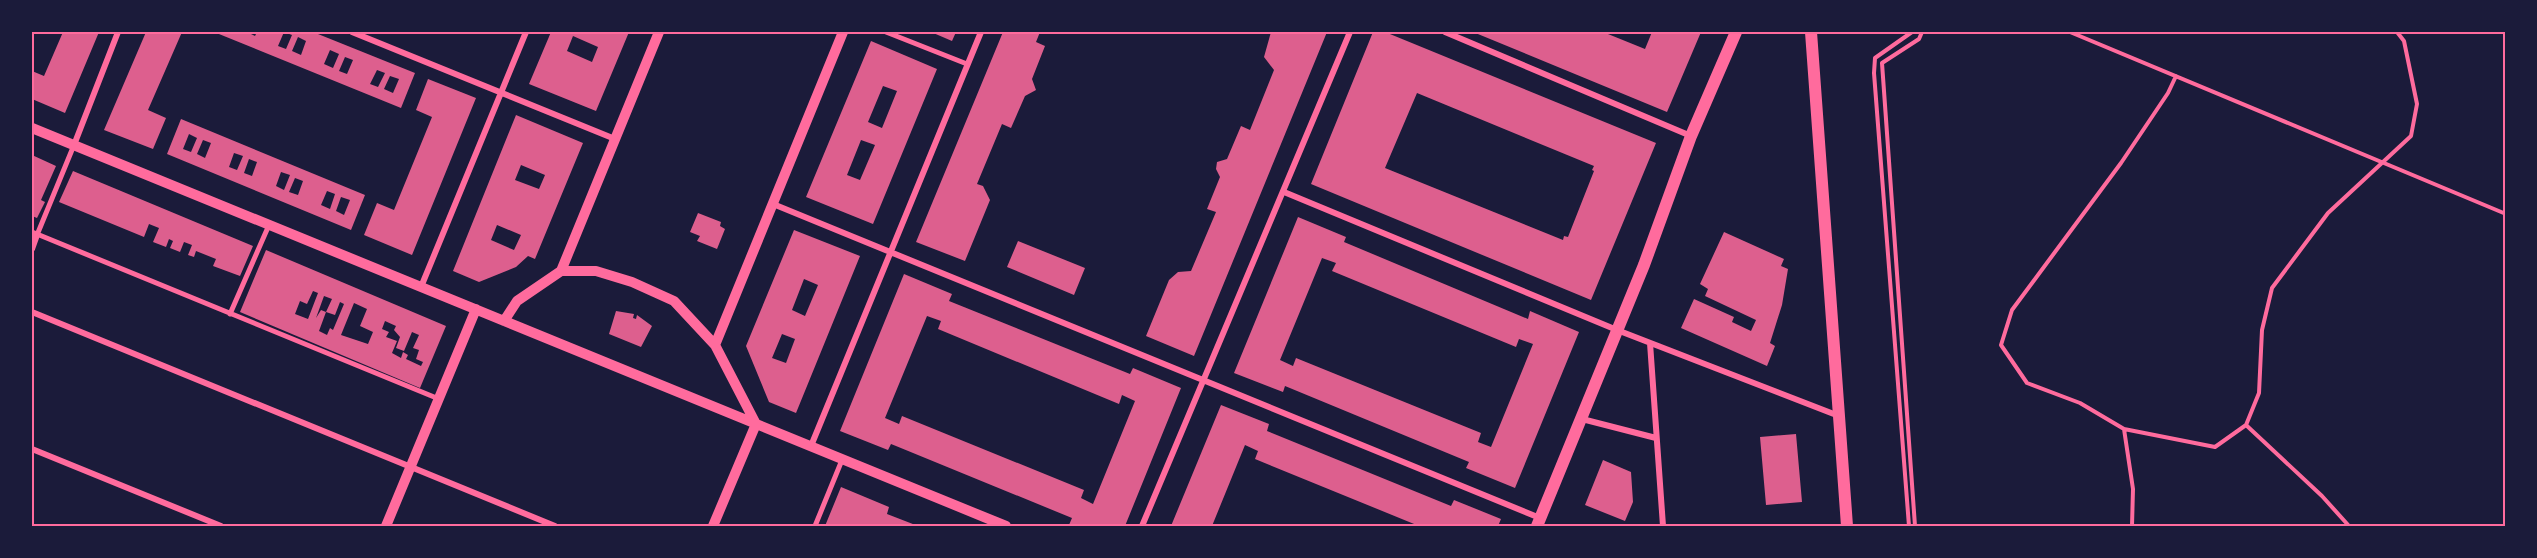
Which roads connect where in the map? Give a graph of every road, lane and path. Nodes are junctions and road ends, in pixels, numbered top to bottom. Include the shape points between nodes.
1 (118, 32) edge
2 (352, 32) edge
3 (526, 32) edge
4 (659, 32) edge
5 (843, 32) edge
6 (886, 32) edge
7 (981, 32) edge
8 (1350, 32) edge
9 (1446, 32) edge
10 (1736, 32) edge
11 (1811, 32) edge
12 (1912, 32) edge
13 (1922, 32) edge
14 (2070, 32) edge
15 (2397, 32) edge
16 (967, 64) junction
17 (2176, 76) junction
18 (501, 93) junction
19 (32, 128) edge
20 (1691, 136) junction
21 (615, 139) junction
22 (74, 145) junction
23 (2383, 164) junction
24 (1284, 192) junction
25 (772, 204) junction
26 (2505, 214) edge
27 (269, 225) junction
28 (34, 233) edge
29 (32, 249) edge
30 (890, 253) junction
31 (561, 271) junction
32 (421, 287) junction
33 (476, 309) junction
34 (32, 312) edge
35 (230, 314) junction
36 (504, 321) junction
37 (1617, 330) junction
38 (1650, 343) junction
39 (714, 345) junction
40 (1203, 381) junction
41 (439, 399) junction
42 (1839, 416) junction
43 (1581, 418) junction
44 (756, 424) junction
45 (2247, 425) junction
46 (2124, 429) junction
47 (1656, 438) junction
48 (811, 446) junction
49 (32, 449) edge
50 (842, 459) junction
51 (411, 466) junction
52 (1538, 522) edge
53 (221, 526) edge
54 (386, 526) edge
55 (555, 526) edge
56 (713, 526) edge
57 (815, 526) edge
58 (1006, 526) edge
59 (1142, 526) edge
60 (1663, 526) edge
61 (1847, 526) edge
62 (1909, 526) edge
63 (1915, 526) edge
64 (2132, 526) edge
65 (2349, 526) edge

1 - 22 street
2 - 18 street
3 - 18 street
4 - 21 street
5 - 25 street
6 - 16 street
7 - 16 street
8 - 24 street
9 - 20 street
10 - 20 main road
11 - 42 main road
12 - 62 path via 1875,58 1874,73
13 - 63 path via 1918,39 1882,63
14 - 17 path
15 - 23 path via 2403,41 2417,104 2411,136
16 - 30 street
17 - 23 path
17 - 46 path via 2121,164 2012,310 2001,345 2027,383 2080,403
18 - 21 street
18 - 32 street
19 - 22 street
20 - 37 main road
21 - 31 street
22 - 27 street
22 - 28 street
23 - 26 path
23 - 45 path via 2328,213 2272,288 2262,330 2259,393
24 - 37 street
24 - 40 street
25 - 30 street
25 - 39 street
27 - 32 street
27 - 35 street
28 - 29 street
28 - 35 street
30 - 40 street
30 - 48 street
31 - 36 street via 517,301
31 - 39 street via 596,271 674,301
32 - 33 street
33 - 36 street
33 - 41 street
34 - 51 street
35 - 41 street
36 - 44 street
37 - 38 street
37 - 43 main road
38 - 42 street
38 - 47 street
39 - 44 street
40 - 52 street
40 - 59 street
41 - 51 street
42 - 61 main road
43 - 47 street
43 - 52 main road
44 - 48 street
44 - 56 street
45 - 46 path via 2215,447
45 - 65 path
46 - 64 path via 2133,489
47 - 60 street
48 - 50 street
49 - 53 street
50 - 57 street
50 - 58 street
51 - 54 street
51 - 55 street

